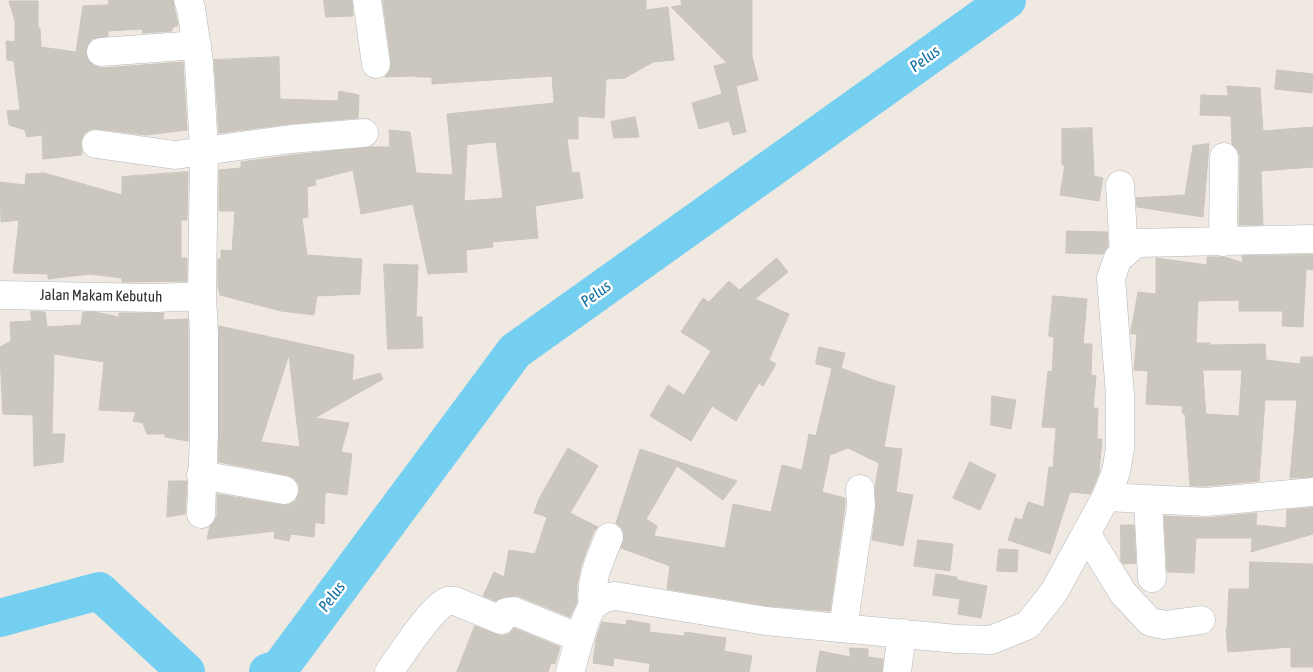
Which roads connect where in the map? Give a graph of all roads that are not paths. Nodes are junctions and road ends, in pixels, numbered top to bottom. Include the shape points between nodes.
1 (188, 0) edge
2 (367, 0) edge
3 (197, 45) junction
4 (101, 52) dead end
5 (376, 64) dead end
6 (364, 133) dead end
7 (96, 144) dead end
8 (204, 150) junction
9 (1224, 157) dead end
10 (1120, 185) dead end
11 (1313, 239) edge
12 (1223, 242) junction
13 (1124, 254) junction
14 (0, 295) edge
15 (202, 296) junction
16 (201, 475) junction
17 (860, 489) dead end
18 (284, 490) dead end
19 (1313, 492) edge
20 (1106, 497) junction
21 (1148, 500) junction
22 (201, 514) dead end
23 (1086, 533) junction
24 (609, 537) dead end
25 (1152, 578) dead end
26 (593, 606) junction
27 (1201, 620) dead end
28 (843, 628) junction
29 (902, 633) junction
30 (580, 638) junction
31 (389, 672) edge
32 (570, 672) edge
33 (896, 672) edge

1 - 3 street
2 - 5 street
3 - 4 street
3 - 8 street
6 - 8 street
7 - 8 street via 175,155
8 - 15 street
9 - 12 street
10 - 13 street
11 - 12 street
12 - 13 street via 1137,243
13 - 20 street via 1118,258 1111,278 1120,395 1120,448 1116,472
14 - 15 street, Jalan Makam Kebutuh
15 - 16 street via 204,406
16 - 18 street
16 - 22 street
17 - 28 street via 861,506
19 - 21 street via 1206,502
20 - 21 street
20 - 23 street
21 - 25 street
23 - 27 street via 1123,593 1150,622 1165,625
23 - 29 street via 1054,592 1028,625 991,640
24 - 26 street via 592,579
26 - 28 street via 604,598 623,596 766,621
26 - 30 street
28 - 29 street
29 - 33 street
30 - 31 street via 513,611 506,612 501,620 449,600 431,616
30 - 32 street

